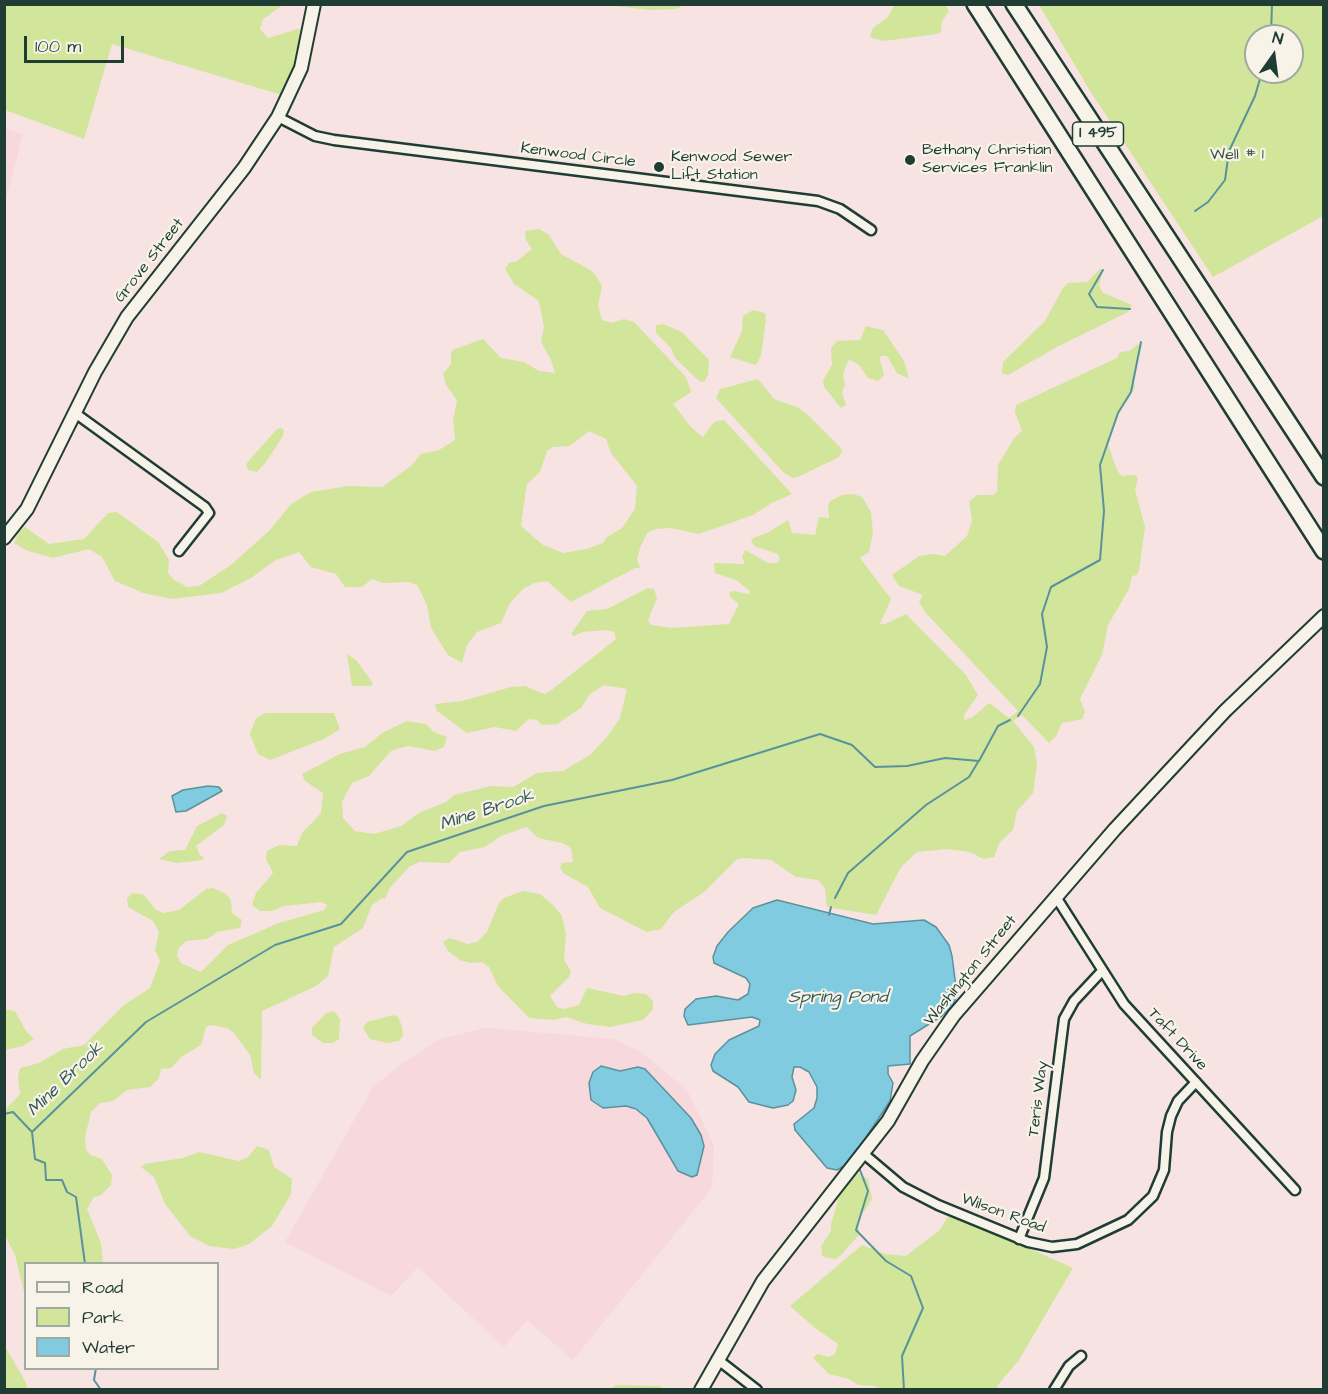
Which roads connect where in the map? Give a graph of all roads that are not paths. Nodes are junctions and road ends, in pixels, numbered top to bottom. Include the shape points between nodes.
1 (314, 4) edge
2 (975, 4) edge
3 (1014, 4) edge
4 (278, 117) junction
5 (871, 230) dead end
6 (75, 413) junction
7 (1323, 477) edge
8 (4, 538) edge
9 (179, 551) dead end
10 (1323, 551) edge
11 (1323, 616) edge
12 (1056, 897) junction
13 (1102, 971) junction
14 (1196, 1082) junction
15 (864, 1154) junction
16 (1296, 1190) dead end
17 (1019, 1239) junction
18 (1081, 1356) dead end
19 (717, 1359) junction
20 (700, 1389) edge
21 (757, 1389) edge
22 (1054, 1389) edge

1 - 4 main road, Grove Street via 301,68
2 - 10 highway, I 495
3 - 7 highway, I 495
4 - 5 street, Kenwood Circle via 315,136 334,140 824,202
4 - 6 main road, Grove Street via 244,168 132,310 103,356
6 - 8 main road, Grove Street via 27,508
6 - 9 street via 205,507 209,513
11 - 12 main road, Washington Street via 1225,711
12 - 13 street, Taft Drive
12 - 15 main road, Washington Street via 946,1024
13 - 14 street, Taft Drive via 1124,1004
13 - 17 street, Teris Way via 1074,1001 1064,1019 1044,1178
14 - 16 street, Taft Drive
14 - 17 street, Wilson Road via 1175,1106 1168,1123 1161,1180 1153,1196 1135,1214 1093,1238 1069,1246 1044,1246
15 - 17 street, Wilson Road via 912,1192
15 - 19 main road, Washington Street via 789,1244
18 - 22 street
19 - 20 main road, Washington Street
19 - 21 street

